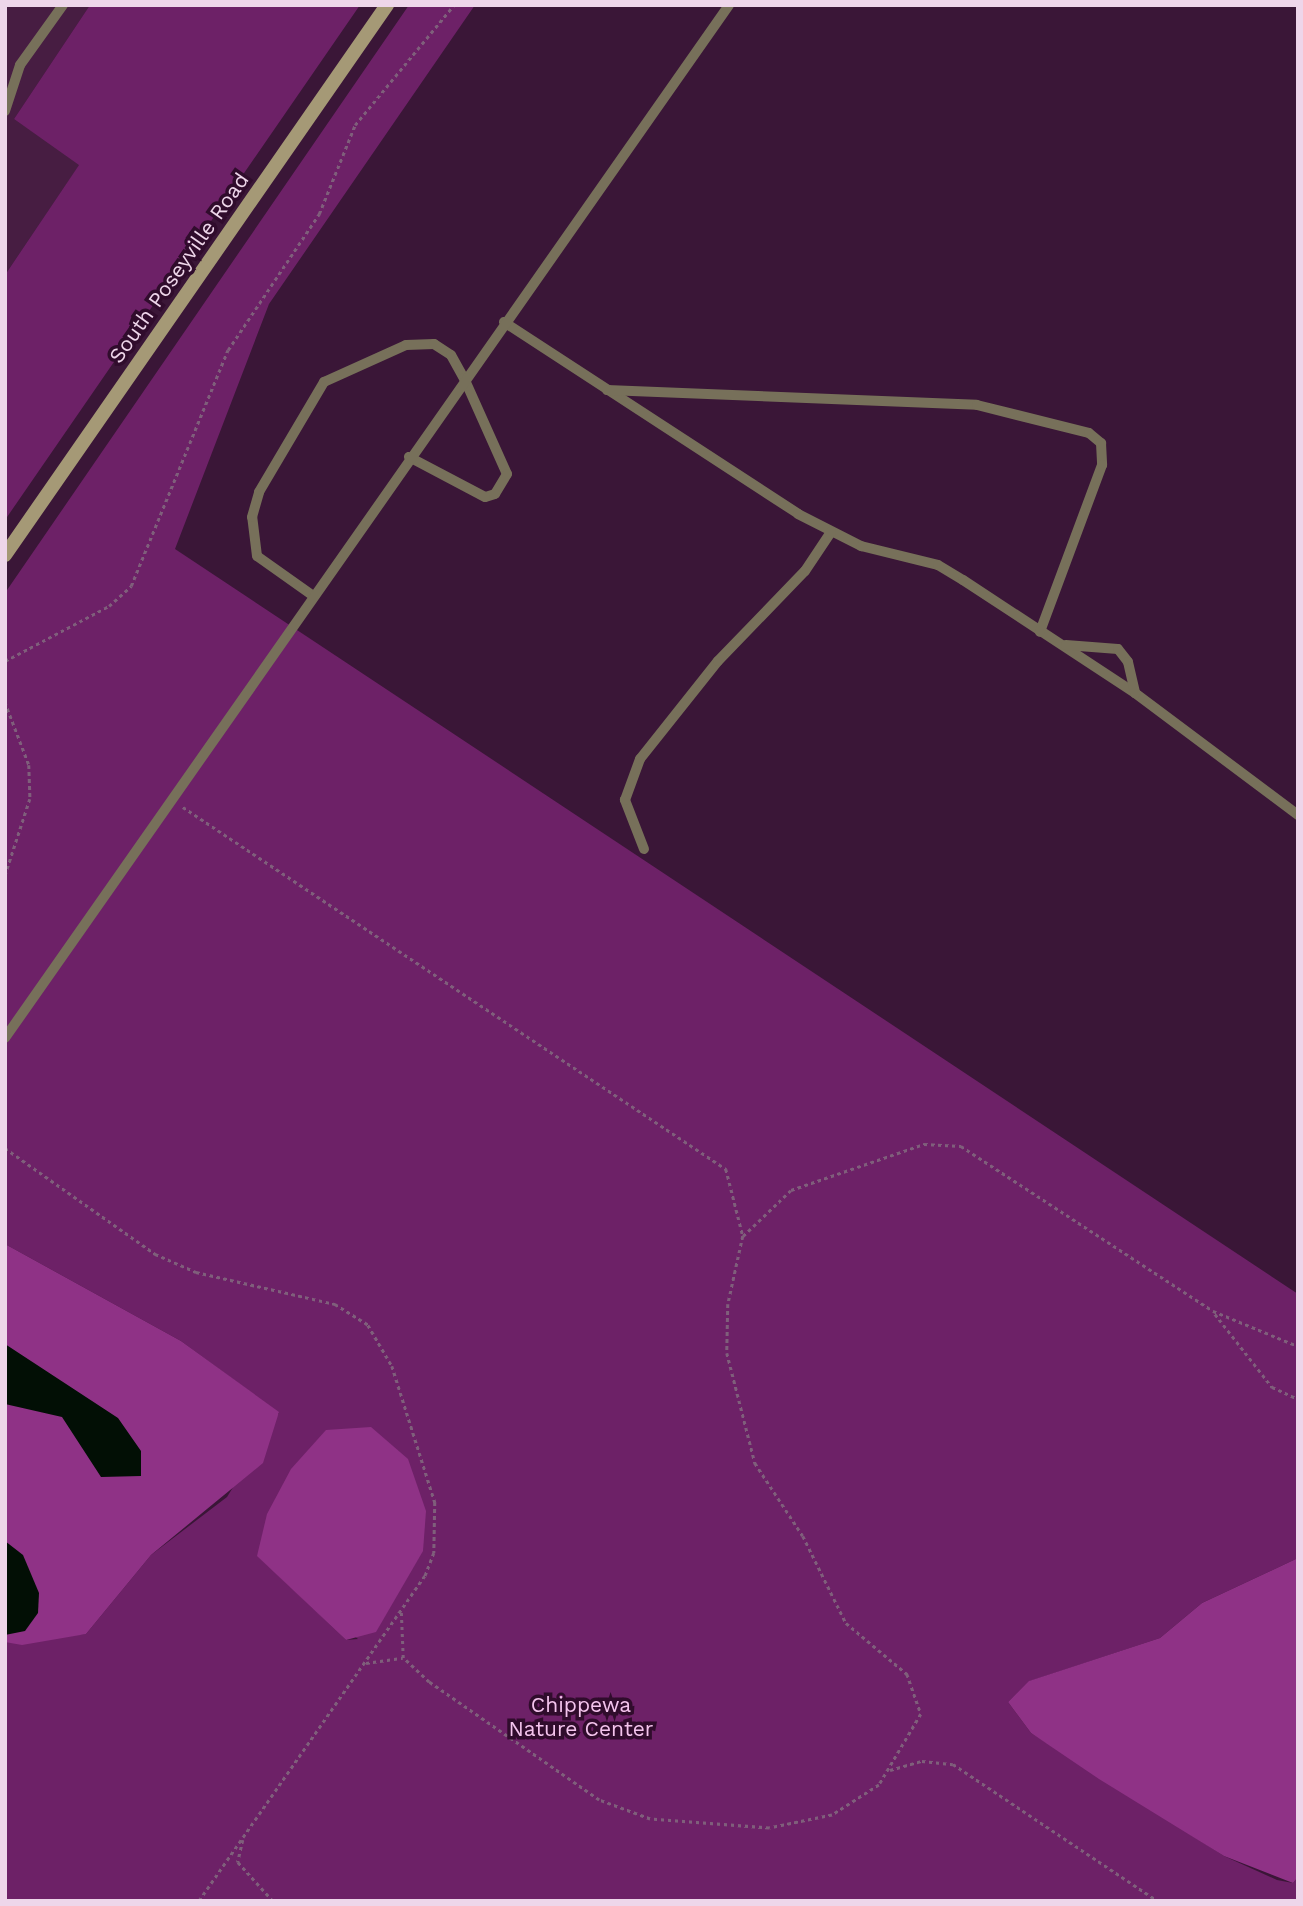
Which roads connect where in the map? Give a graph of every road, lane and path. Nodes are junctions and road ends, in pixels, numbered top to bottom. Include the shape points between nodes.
1 (63, 5) edge
2 (387, 5) edge
3 (454, 5) edge
4 (729, 5) edge
5 (5, 111) edge
6 (504, 322) junction
7 (464, 378) junction
8 (607, 390) junction
9 (409, 457) junction
10 (831, 532) junction
11 (5, 555) edge
12 (312, 595) junction
13 (1040, 632) junction
14 (1064, 645) junction
15 (5, 661) edge
16 (1135, 693) junction
17 (5, 702) edge
18 (168, 800) junction
19 (1298, 815) edge
20 (644, 849) dead end
21 (5, 876) edge
22 (5, 1038) edge
23 (5, 1148) edge
24 (743, 1236) junction
25 (1213, 1311) junction
26 (1298, 1346) edge
27 (1298, 1399) edge
28 (401, 1611) junction
29 (403, 1658) junction
30 (364, 1663) junction
31 (890, 1770) junction
32 (244, 1837) junction
33 (199, 1901) edge
34 (273, 1901) edge
35 (1158, 1901) edge

1 - 5 lane via 20,65
2 - 11 main road, South Poseyville Road
3 - 15 path via 355,125 320,214 228,349 131,586 109,606
4 - 6 lane
6 - 7 lane
6 - 8 lane
7 - 9 lane
7 - 9 lane via 503,462 503,484 485,497
7 - 12 lane via 451,355 422,342 332,377 316,393 269,472 252,517 257,556
8 - 10 lane
8 - 13 lane via 977,405 1089,433 1101,443 1102,465
9 - 12 lane
10 - 13 lane via 938,565
10 - 20 lane via 805,571 718,661 640,759 625,800
12 - 18 lane
13 - 14 lane
14 - 16 lane
14 - 16 lane via 1118,649 1128,662
16 - 19 lane
17 - 21 path via 29,765 30,799
18 - 22 lane
18 - 24 path via 237,838 726,1169
23 - 28 path via 155,1254 196,1272 335,1304 368,1325 392,1366 435,1502 435,1553
24 - 25 path via 791,1190 941,1142 982,1154
24 - 31 path via 728,1304 727,1353 737,1407 755,1462 803,1536 846,1623 888,1654 917,1691 921,1714
25 - 26 path
25 - 27 path via 1272,1387
28 - 29 path
28 - 30 path
29 - 30 path
29 - 31 path via 565,1778 624,1813 650,1819 803,1824 857,1803
30 - 32 path
31 - 35 path via 922,1761 953,1764
32 - 33 path
32 - 34 path via 238,1862

